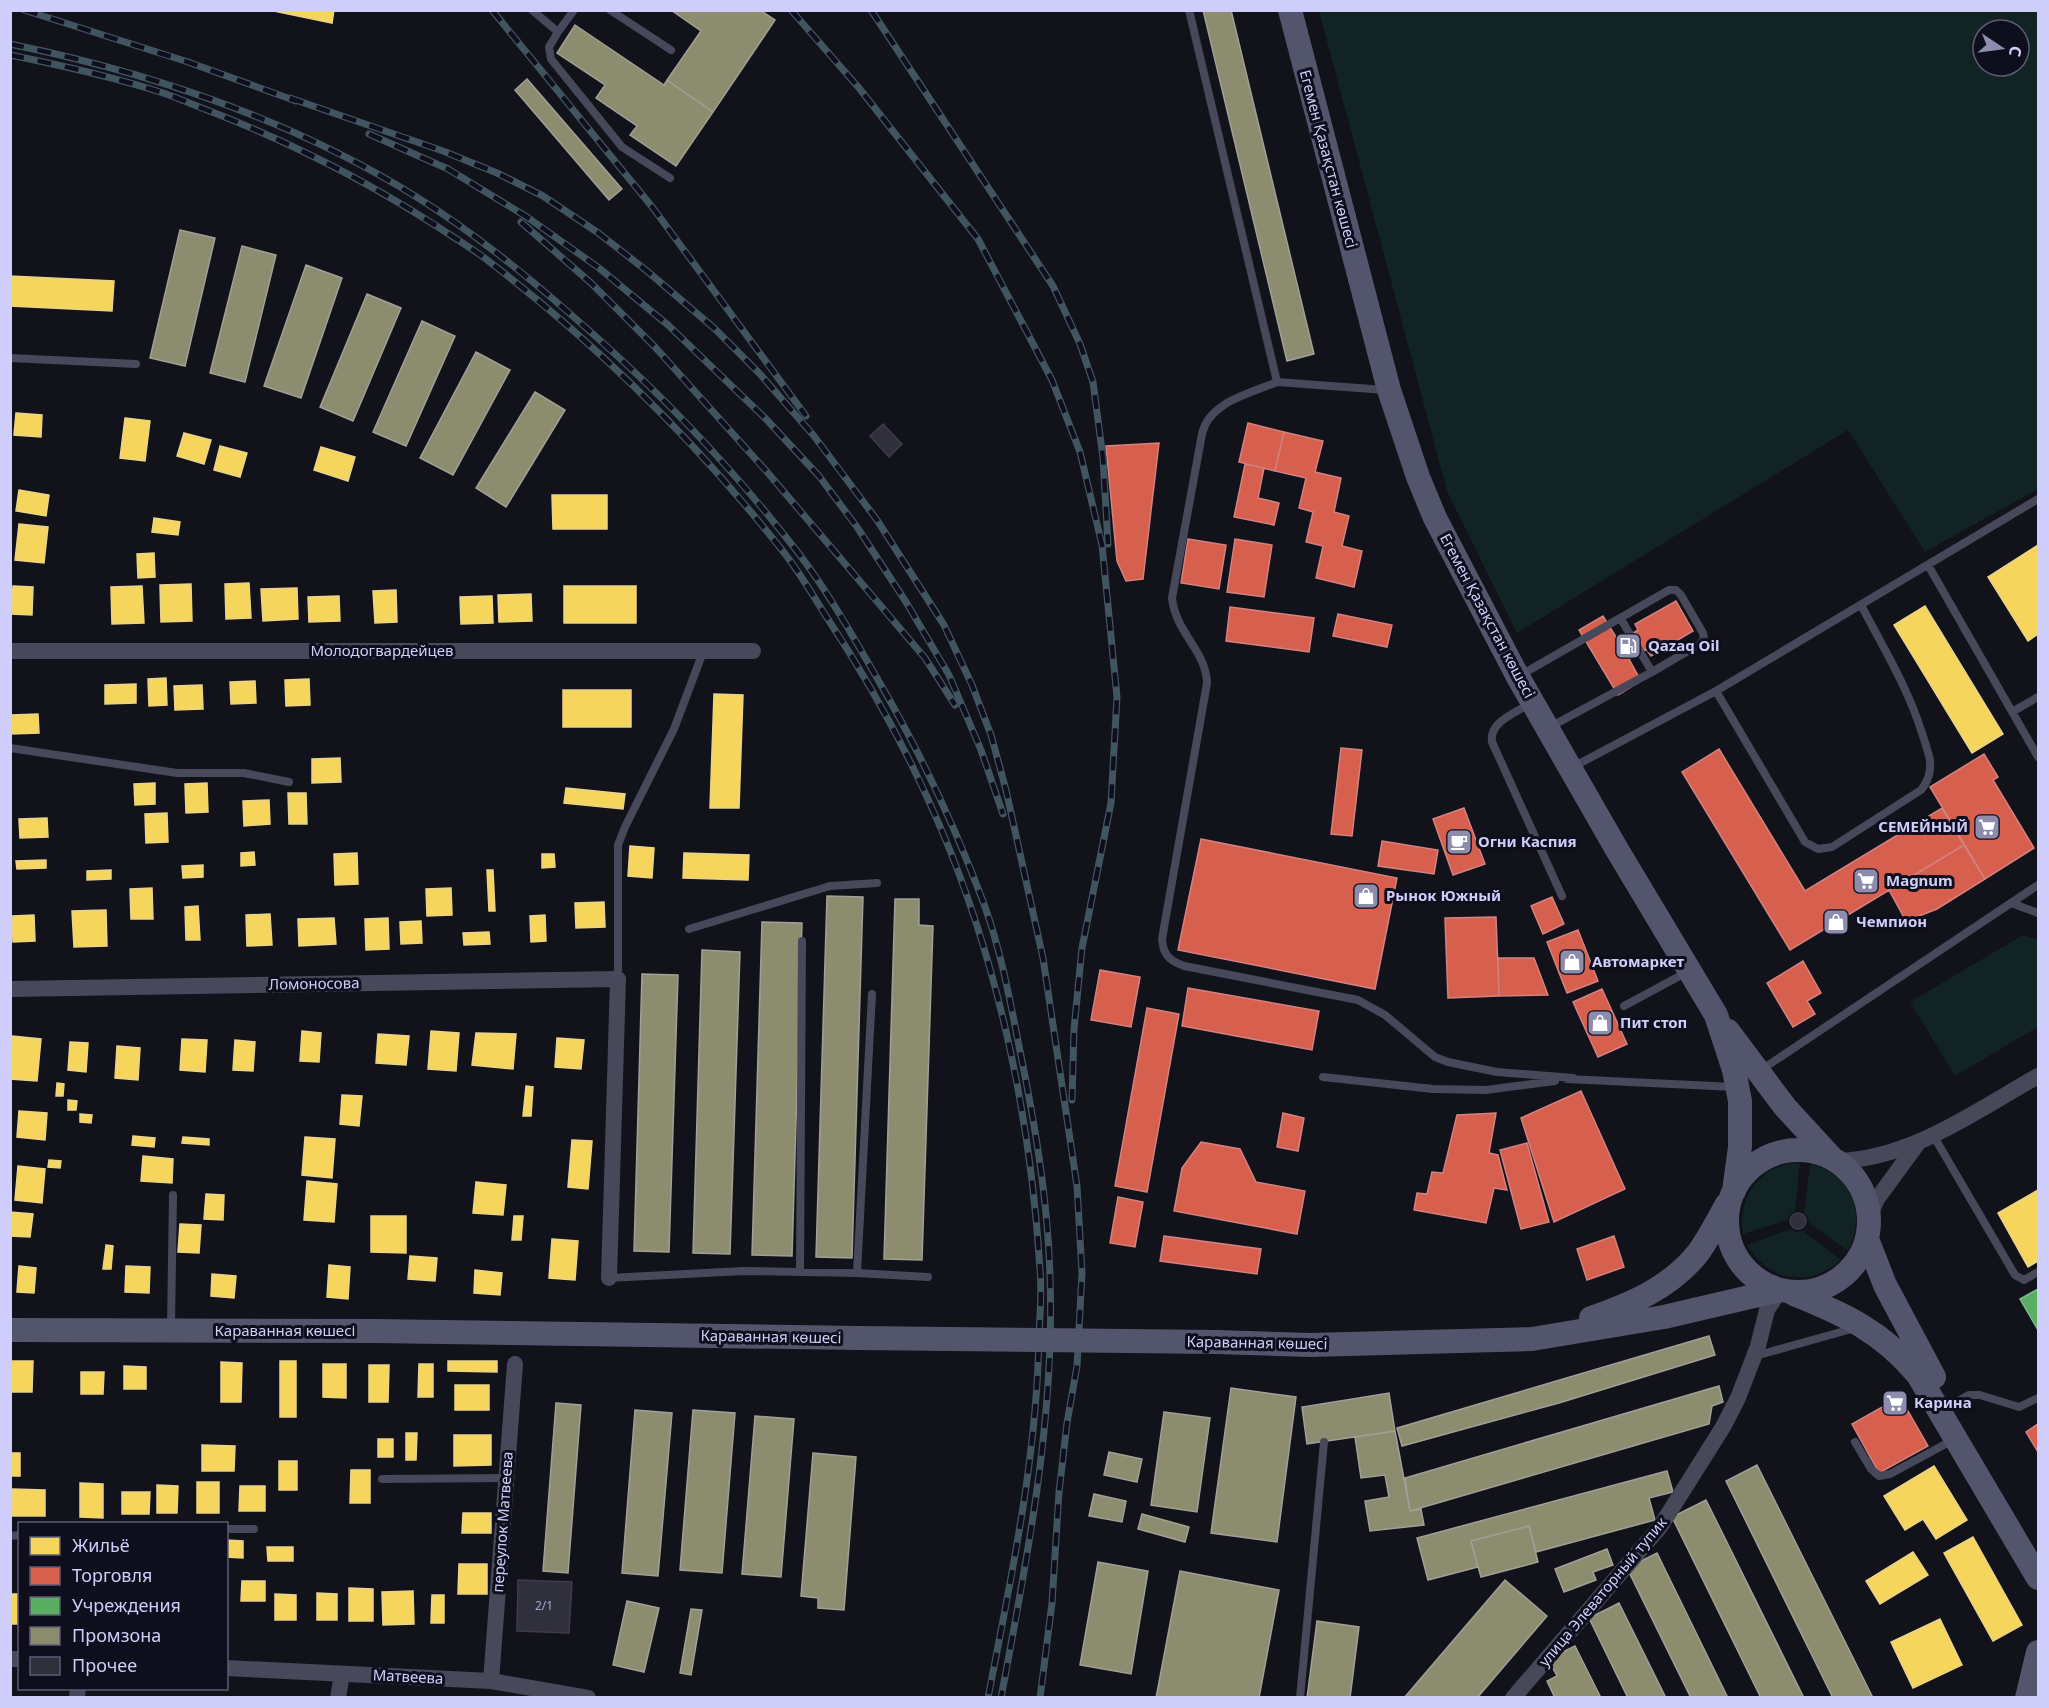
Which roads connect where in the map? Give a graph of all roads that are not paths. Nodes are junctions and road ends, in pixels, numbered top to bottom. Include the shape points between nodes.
1 (531, 10) edge
2 (574, 10) edge
3 (610, 10) edge
4 (1190, 10) edge
5 (1290, 10) edge
6 (558, 32) junction
7 (671, 50) dead end
8 (670, 178) dead end
9 (10, 358) edge
10 (136, 364) dead end
11 (1277, 382) junction
12 (1389, 390) junction
13 (2038, 499) edge
14 (1928, 565) junction
15 (1861, 604) junction
16 (1621, 619) junction
17 (10, 651) edge
18 (753, 651) dead end
19 (703, 652) junction
20 (1652, 672) junction
21 (1518, 677) junction
22 (1716, 691) junction
23 (2038, 697) edge
24 (1532, 702) junction
25 (2012, 712) junction
26 (1548, 728) junction
27 (10, 748) edge
28 (2038, 758) edge
29 (1571, 768) junction
30 (289, 782) dead end
31 (877, 883) dead end
32 (2038, 885) edge
33 (1562, 896) dead end
34 (2011, 903) junction
35 (2038, 913) edge
36 (689, 929) dead end
37 (802, 941) dead end
38 (1689, 971) junction
39 (618, 979) junction
40 (10, 989) edge
41 (872, 994) dead end
42 (1624, 1006) dead end
43 (1716, 1015) junction
44 (1758, 1072) junction
45 (2038, 1076) edge
46 (1323, 1077) dead end
47 (1573, 1078) junction
48 (1738, 1087) junction
49 (1925, 1139) junction
50 (1835, 1160) junction
51 (1733, 1194) junction
52 (173, 1195) dead end
53 (1868, 1228) junction
54 (800, 1272) junction
55 (2038, 1272) edge
56 (857, 1273) junction
57 (928, 1276) dead end
58 (609, 1278) joint
59 (1771, 1288) junction
60 (1864, 1326) junction
61 (10, 1330) edge
62 (171, 1331) junction
63 (1532, 1339) junction
64 (1755, 1357) junction
65 (515, 1364) dead end
66 (2038, 1398) edge
67 (1949, 1406) junction
68 (1956, 1438) junction
69 (1324, 1442) dead end
70 (1855, 1442) dead end
71 (507, 1478) junction
72 (382, 1479) dead end
73 (228, 1529) edge
74 (254, 1529) dead end
75 (2014, 1537) junction
76 (2038, 1558) edge
77 (2038, 1578) edge
78 (2038, 1598) edge
79 (2038, 1658) edge
80 (228, 1668) edge
81 (342, 1674) junction
82 (490, 1681) junction
83 (529, 1692) edge
84 (338, 1698) edge
85 (588, 1698) edge
86 (1299, 1698) edge
87 (1513, 1698) edge
88 (2027, 1698) edge

1 - 6 lane
2 - 6 lane
3 - 7 lane
4 - 11 lane
5 - 12 main road, Егемен Қазақстан көшесі
6 - 8 lane via 549,47 551,59 622,147
9 - 10 lane
11 - 12 lane
11 - 47 lane via 1215,410 1204,424 1172,598 1177,620 1204,665 1207,683 1163,949 1167,958 1185,966 1358,1000 1448,1062 1497,1072
12 - 21 main road, Егемен Қазақстан көшесі via 1435,518
13 - 14 lane
14 - 15 lane
14 - 25 lane
15 - 22 lane
15 - 22 lane via 1903,684 1930,767 1927,783 1921,790 1832,847 1818,849 1804,842
16 - 20 lane
16 - 20 lane via 1669,590 1681,595 1704,639
16 - 21 lane
17 - 19 street, Молодогвардейцев
18 - 19 street, Молодогвардейцев
19 - 39 lane via 674,729 618,846
20 - 26 lane
21 - 24 main road, Егемен Қазақстан көшесі
22 - 29 lane
23 - 25 lane
24 - 26 main road, Егемен Қазақстан көшесі
24 - 33 lane via 1498,723 1491,735 1492,742
25 - 28 lane
26 - 29 main road, Егемен Қазақстан көшесі
27 - 30 lane via 177,773 244,773
29 - 38 main road, Егемен Қазақстан көшесі
31 - 36 lane via 830,886
32 - 34 lane
34 - 35 lane
34 - 44 lane
37 - 54 lane
38 - 42 lane
38 - 43 main road, Егемен Қазақстан көшесі
39 - 40 street, Ломоносова
39 - 58 street
41 - 56 lane
43 - 44 main road
43 - 48 main road, Егемен Қазақстан көшесі
44 - 50 main road
45 - 49 street
46 - 47 lane via 1433,1089 1486,1089
47 - 48 lane
48 - 51 main road, Егемен Қазақстан көшесі via 1741,1131
49 - 50 street via 1863,1160
49 - 53 street via 1877,1199
49 - 55 lane via 2015,1275 2024,1280
50 - 51 main road via 1806,1150 1777,1153 1752,1167
50 - 53 main road via 1859,1184 1866,1200
51 - 59 main road via 1727,1218 1736,1254
51 - 63 main road, Караванная көшесі via 1699,1252 1672,1279 1626,1305
52 - 62 lane
53 - 59 main road via 1856,1263 1836,1281 1812,1290
53 - 67 main road via 1885,1285
54 - 56 lane
54 - 58 lane
56 - 57 lane
59 - 60 main road via 1830,1308
59 - 63 main road, Караванная көшесі via 1664,1317
59 - 64 street, улица Элеваторный тупик
60 - 64 lane
60 - 68 main road via 1895,1349 1912,1368
61 - 62 main road, Караванная көшесі
62 - 63 main road, Караванная көшесі, bridge via 1311,1345
64 - 87 street, улица Элеваторный тупик via 1723,1427 1660,1527
65 - 71 street, переулок Матвеева
66 - 67 lane via 2019,1407 1970,1395
67 - 76 main road
68 - 70 lane via 1890,1474 1879,1476
68 - 75 main road
69 - 86 lane
71 - 72 lane
71 - 82 street, переулок Матвеева
73 - 74 lane
75 - 77 main road
75 - 78 main road via 2030,1567
79 - 88 main road
80 - 81 street, Матвеева
81 - 82 street, Матвеева
81 - 84 street
82 - 83 street, Матвеева
83 - 85 street, Матвеева

